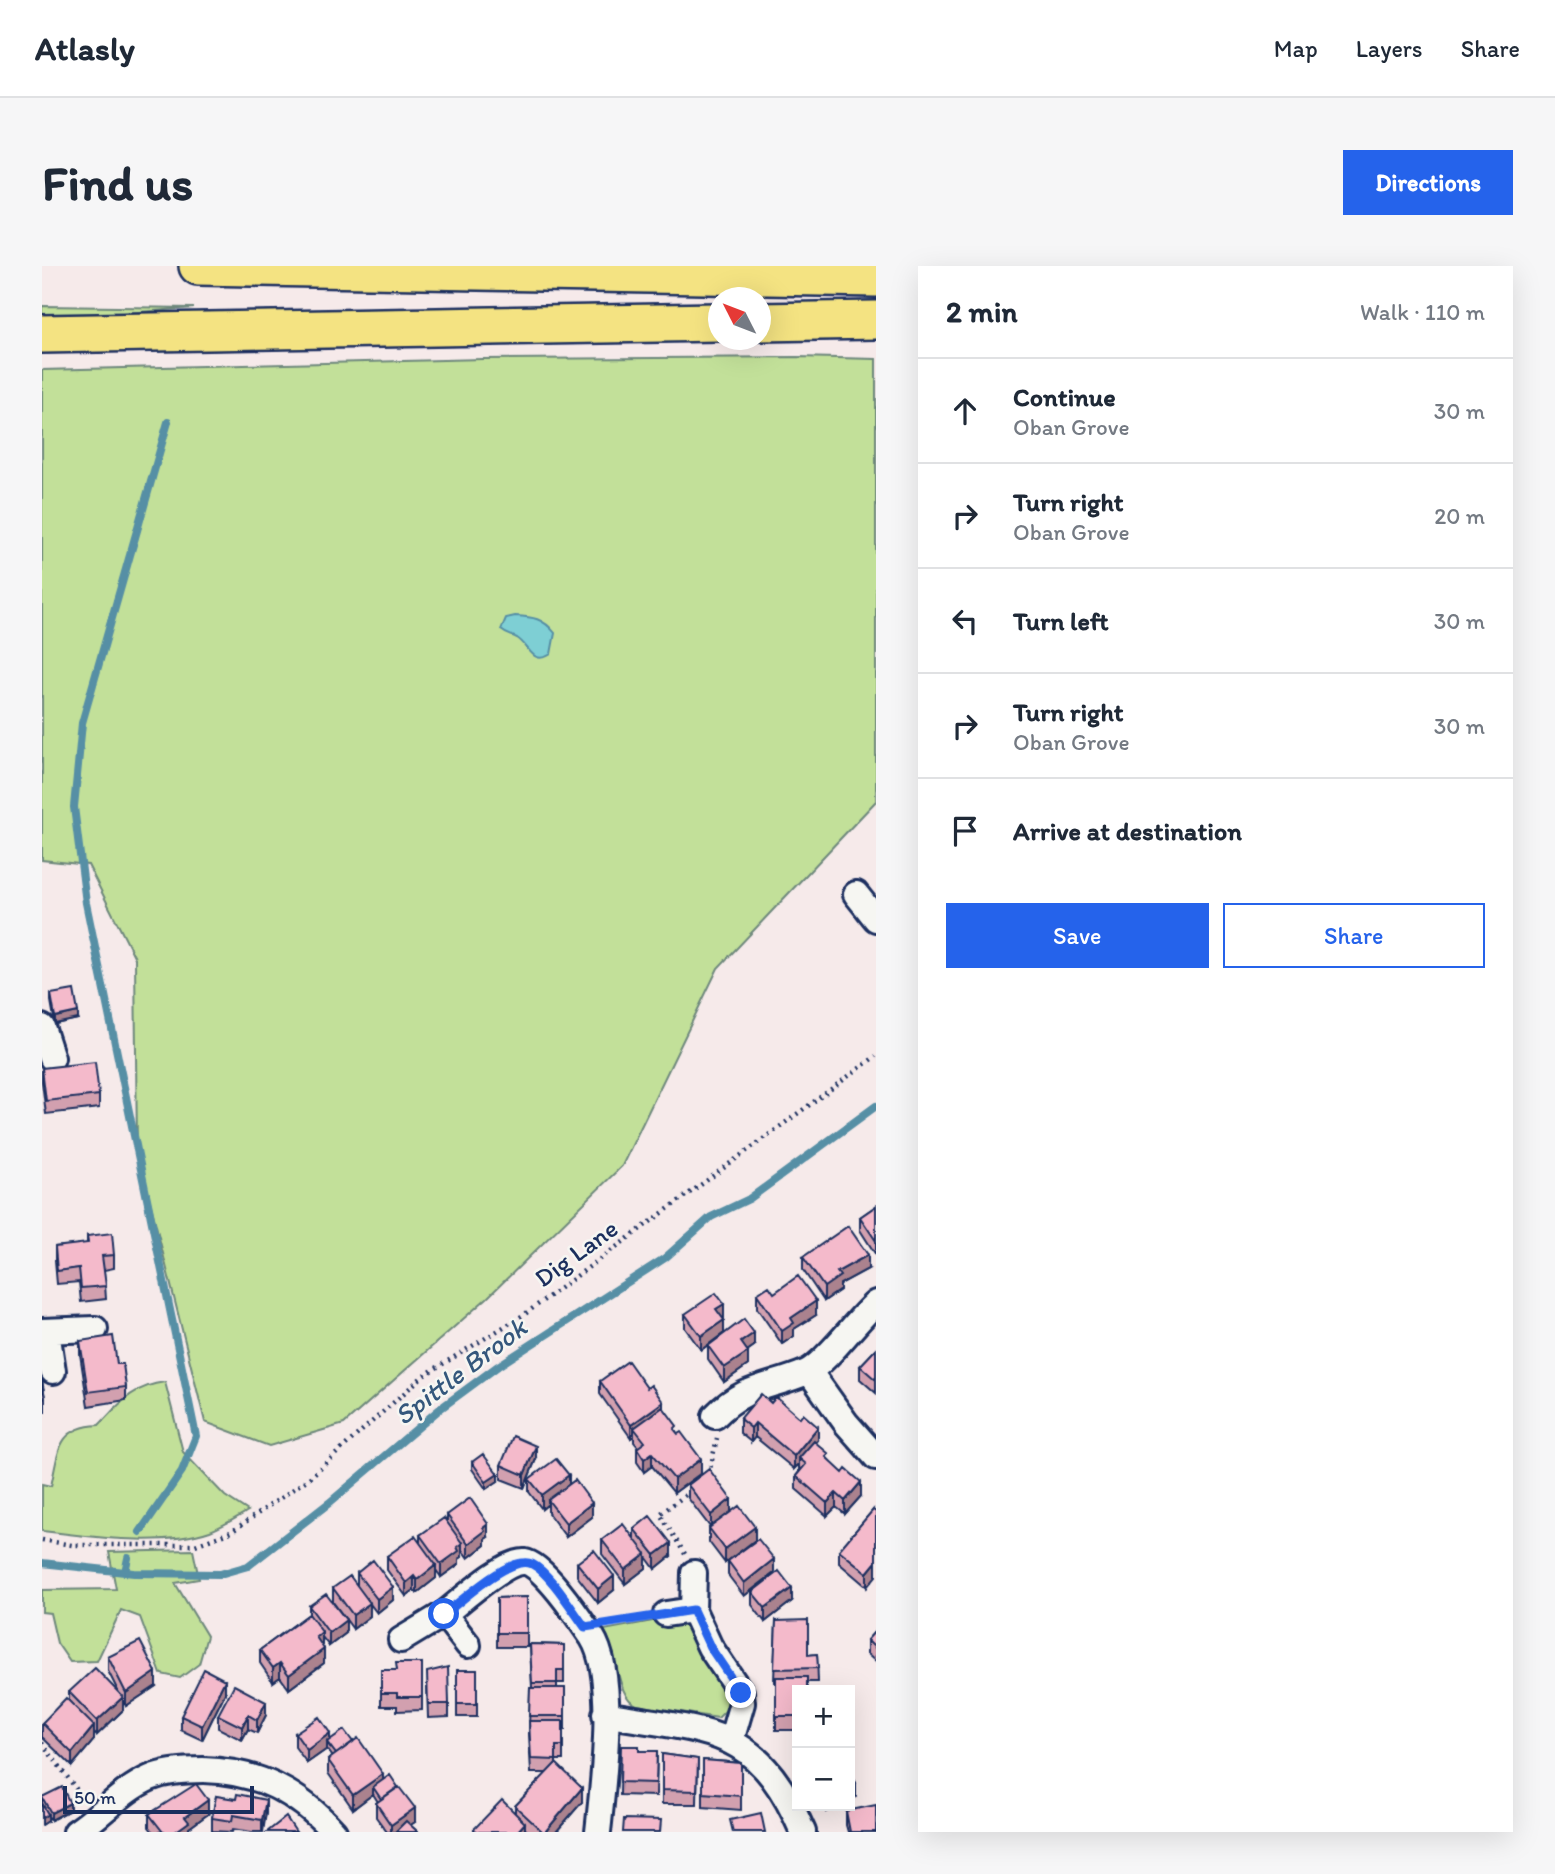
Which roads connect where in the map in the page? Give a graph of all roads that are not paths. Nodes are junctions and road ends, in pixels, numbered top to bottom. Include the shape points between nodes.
1 (198, 266) edge
2 (876, 278) edge
3 (876, 320) edge
4 (708, 322) edge
5 (771, 322) edge
6 (42, 334) edge
7 (856, 894) dead end
8 (876, 919) edge
9 (42, 1027) edge
10 (51, 1058) dead end
11 (876, 1303) edge
12 (95, 1329) dead end
13 (45, 1331) edge
14 (53, 1371) dead end
15 (809, 1371) junction
16 (715, 1416) road end
17 (876, 1457) edge
18 (694, 1573) road end
19 (693, 1610) junction
20 (444, 1614) junction
21 (666, 1614) road end
22 (401, 1640) dead end
23 (468, 1645) dead end
24 (605, 1714) junction
25 (731, 1741) junction
26 (76, 1832) edge
27 (334, 1832) edge
28 (598, 1832) edge
29 (803, 1832) edge

1 - 2 highway
3 - 5 highway
4 - 6 highway
7 - 8 street
9 - 10 street
11 - 15 street
12 - 13 street
13 - 14 street
15 - 16 street via 747,1391
15 - 17 street
18 - 19 street
19 - 21 street
19 - 25 street via 710,1647 741,1693
20 - 22 street
20 - 23 street
20 - 24 street via 508,1566 525,1562 540,1569 585,1627 603,1659
24 - 25 street
24 - 28 street
25 - 29 street via 770,1770
26 - 27 street via 149,1778 181,1770 218,1770 276,1784 308,1805

